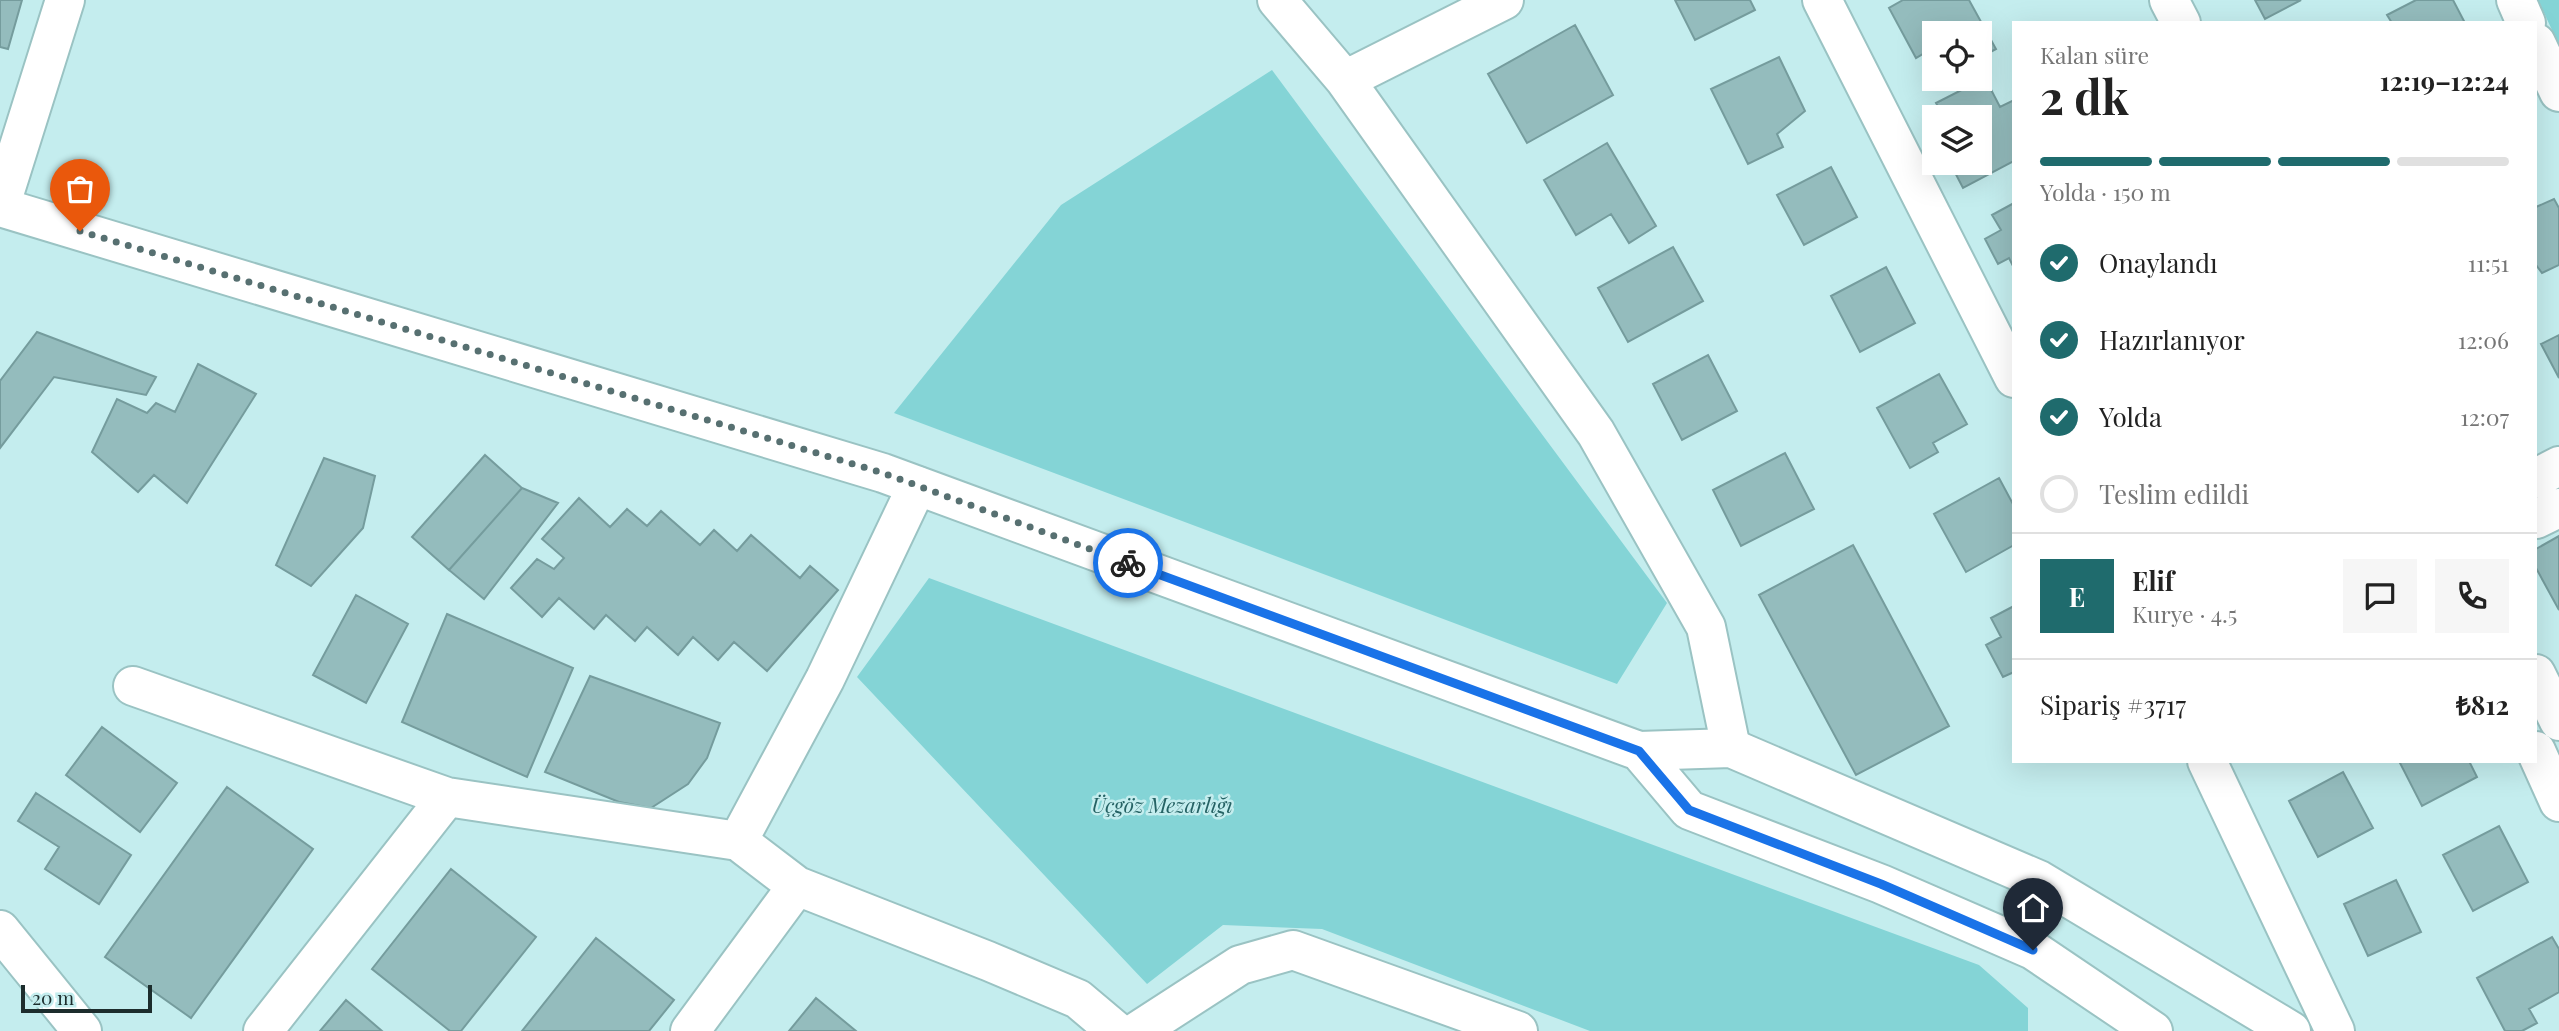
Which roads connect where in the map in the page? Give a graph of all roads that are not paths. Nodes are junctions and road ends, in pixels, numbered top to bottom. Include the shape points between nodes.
1 (65, 0) edge
2 (1277, 0) edge
3 (1504, 0) edge
4 (1822, 0) edge
5 (2169, 0) edge
6 (2516, 0) edge
7 (2179, 21) edge
8 (2525, 21) edge
9 (2537, 45) edge
10 (1345, 80) junction
11 (2559, 92) edge
12 (0, 207) edge
13 (2012, 374) edge
14 (2559, 466) edge
15 (2537, 477) edge
16 (917, 486) junction
17 (2559, 508) edge
18 (2537, 519) edge
19 (2537, 676) edge
20 (133, 686) dead end
21 (2559, 721) edge
22 (1731, 748) junction
23 (1639, 751) junction
24 (2537, 753) edge
25 (2208, 763) edge
26 (447, 797) junction
27 (2559, 802) edge
28 (738, 841) junction
29 (797, 886) junction
30 (0, 930) edge
31 (82, 1031) edge
32 (263, 1031) edge
33 (690, 1031) edge
34 (1116, 1031) edge
35 (1138, 1031) edge
36 (1518, 1031) edge
37 (2153, 1031) edge
38 (2291, 1031) edge
39 (2336, 1031) edge

1 - 12 street
2 - 10 street
3 - 10 street
4 - 13 street
5 - 7 street
6 - 8 street
9 - 11 street
10 - 22 street via 1596,433 1706,627
12 - 16 street
14 - 15 street
16 - 23 street
16 - 28 street via 825,678
17 - 18 street
19 - 21 street
20 - 26 street
22 - 23 street
22 - 38 street via 2039,880
23 - 37 street via 1689,810 1881,884 2033,950
24 - 27 street
25 - 39 street
26 - 28 street
26 - 32 street
28 - 29 street
29 - 33 street
29 - 34 street via 1078,999
30 - 31 street
35 - 36 street via 1240,965 1293,950

